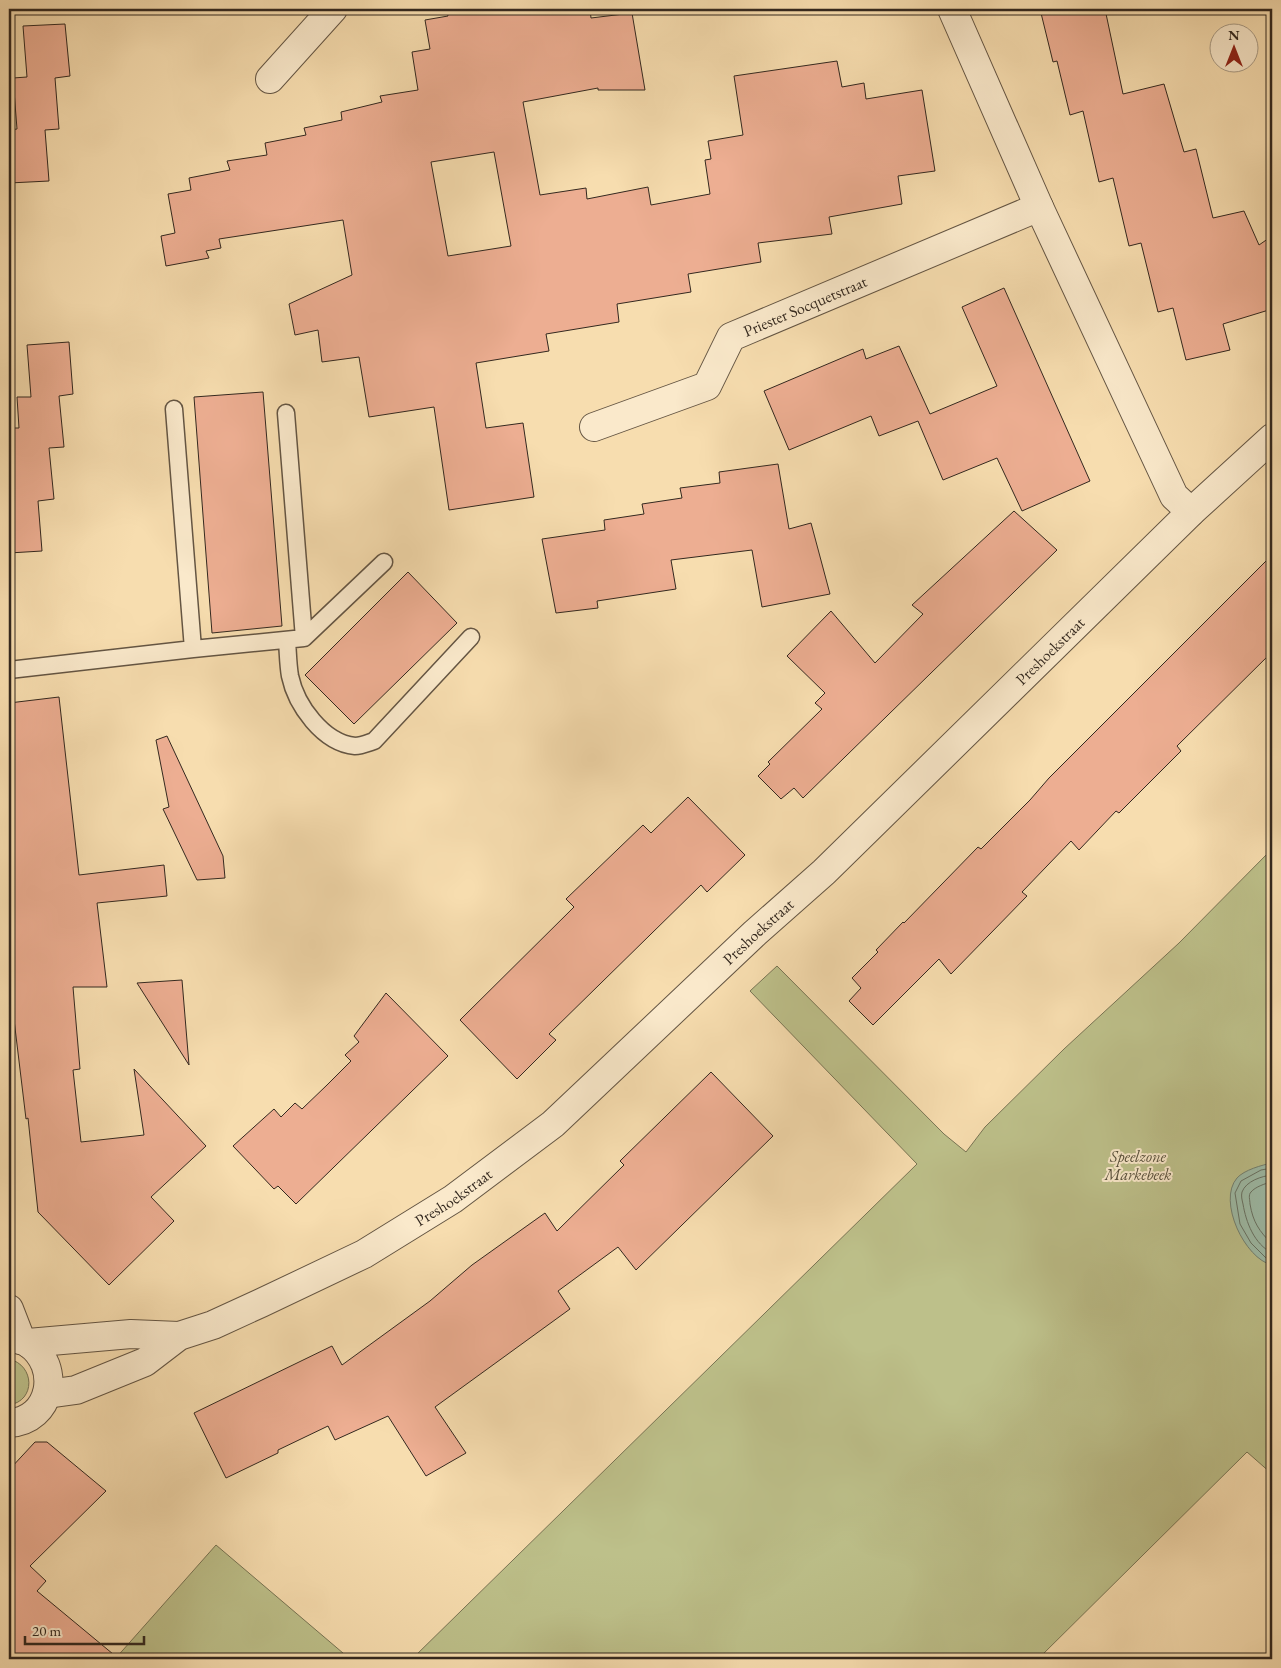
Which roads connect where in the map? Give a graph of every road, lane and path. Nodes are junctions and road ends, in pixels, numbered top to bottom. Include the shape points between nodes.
1 (333, 9) edge
2 (952, 9) edge
3 (270, 79) dead end
4 (1039, 207) junction
5 (174, 409) dead end
6 (286, 413) dead end
7 (594, 427) dead end
8 (1272, 438) edge
9 (1191, 512) junction
10 (384, 562) dead end
11 (471, 637) dead end
12 (304, 638) junction
13 (287, 641) junction
14 (193, 649) junction
15 (9, 670) edge
16 (9, 1309) edge
17 (179, 1336) junction
18 (19, 1340) edge
19 (47, 1394) junction
20 (11, 1426) edge

1 - 3 street
2 - 4 street
4 - 7 street, Priester Socquetstraat via 731,337 707,386
4 - 9 street via 1174,496
5 - 14 lane
6 - 12 lane
8 - 9 street, Preshoekstraat
9 - 17 street, Preshoekstraat via 824,872 553,1124 454,1199 364,1254 253,1307
10 - 12 lane
11 - 13 lane via 374,741 356,746 333,738 309,717 297,698 290,676
12 - 13 lane
13 - 14 lane
14 - 15 lane
16 - 18 street
17 - 18 street, Preshoekstraat via 131,1334
17 - 19 street, Preshoekstraat via 145,1362 76,1390
18 - 19 street via 42,1356 49,1374
19 - 20 street via 29,1417

